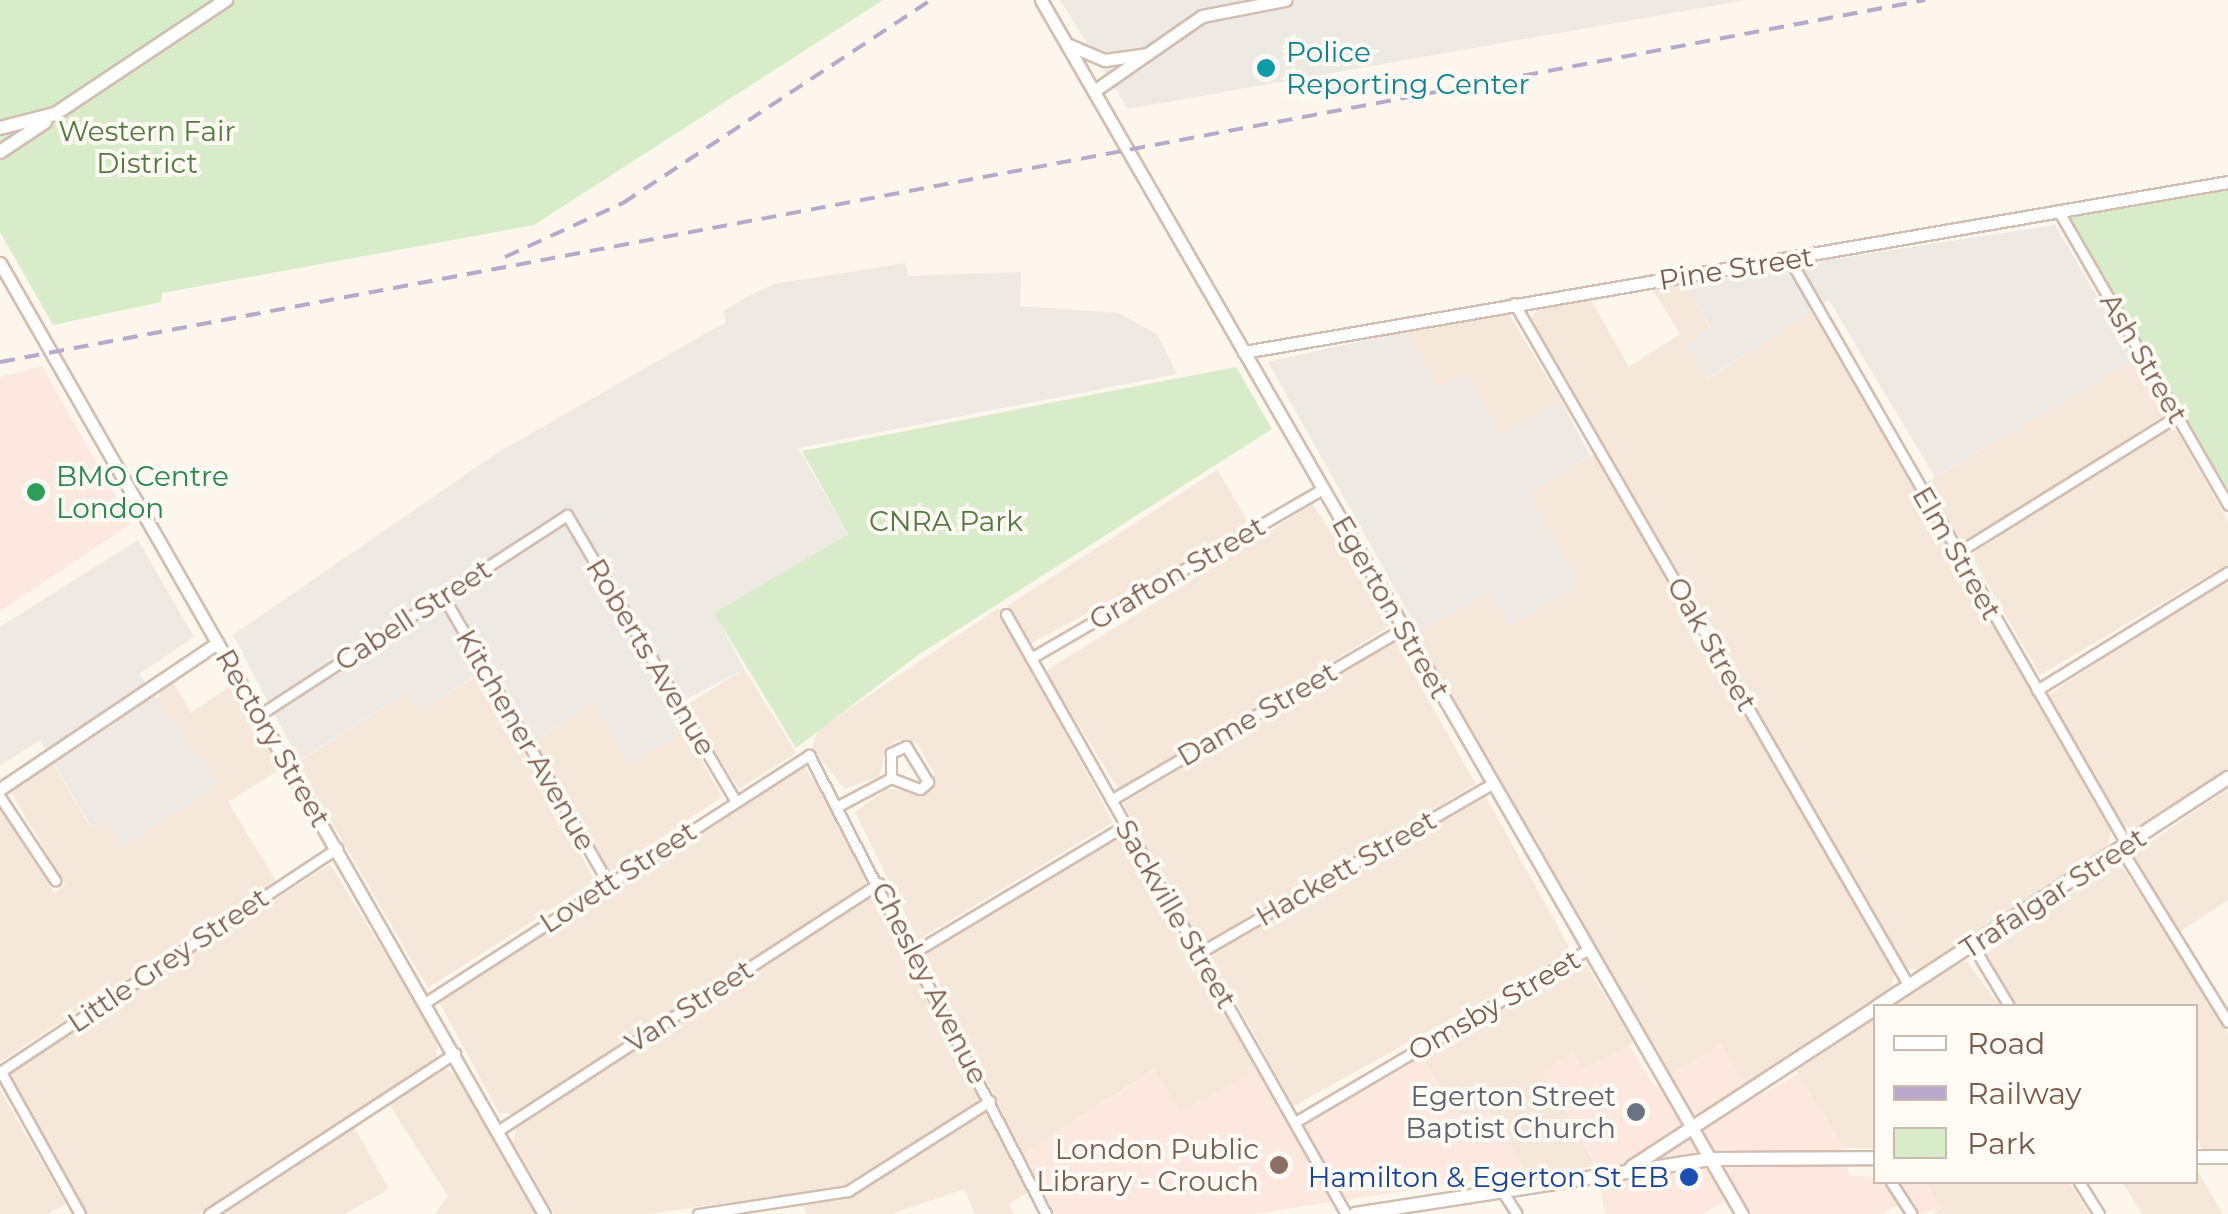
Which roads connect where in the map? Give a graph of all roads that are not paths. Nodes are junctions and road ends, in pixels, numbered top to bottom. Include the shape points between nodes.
1 (226, 0) edge
2 (1041, 0) edge
3 (1284, 0) edge
4 (1066, 42) junction
5 (1153, 52) junction
6 (1094, 91) junction
7 (55, 114) junction
8 (0, 128) edge
9 (0, 152) edge
10 (2228, 182) edge
11 (2059, 212) junction
12 (1790, 260) junction
13 (0, 263) edge
14 (1514, 303) junction
15 (1244, 352) junction
16 (2177, 416) junction
17 (1323, 489) junction
18 (2228, 504) edge
19 (567, 515) joint
20 (1957, 554) junction
21 (2228, 572) edge
22 (443, 596) junction
23 (1006, 614) dead end
24 (1404, 628) junction
25 (218, 643) junction
26 (1031, 658) junction
27 (2037, 690) junction
28 (259, 715) junction
29 (810, 755) joint
30 (891, 778) junction
31 (2228, 778) edge
32 (1493, 783) junction
33 (0, 788) edge
34 (0, 797) edge
35 (736, 800) junction
36 (1110, 800) junction
37 (840, 806) junction
38 (1124, 826) junction
39 (2124, 847) junction
40 (337, 848) junction
41 (54, 880) dead end
42 (879, 882) junction
43 (609, 884) junction
44 (1972, 946) junction
45 (1589, 949) junction
46 (916, 951) junction
47 (1199, 953) junction
48 (1909, 986) junction
49 (426, 1002) junction
50 (1882, 1004) edge
51 (2008, 1004) edge
52 (1873, 1010) edge
53 (2228, 1022) edge
54 (455, 1054) junction
55 (0, 1072) edge
56 (990, 1101) junction
57 (1295, 1122) junction
58 (1692, 1129) junction
59 (499, 1130) junction
60 (2198, 1157) edge
61 (2228, 1157) edge
62 (1873, 1158) edge
63 (1709, 1159) junction
64 (1626, 1171) junction
65 (1892, 1184) edge
66 (2080, 1184) edge
67 (1502, 1191) junction
68 (80, 1214) edge
69 (210, 1214) edge
70 (544, 1214) edge
71 (698, 1214) edge
72 (1046, 1214) edge
73 (1346, 1214) edge
74 (1355, 1214) edge
75 (1517, 1214) edge
76 (1742, 1214) edge
77 (1912, 1214) edge
78 (2099, 1214) edge

1 - 7 main road
2 - 4 street, Egerton Street
3 - 5 street via 1202,16
4 - 5 street via 1105,60
4 - 6 street, Egerton Street
5 - 6 street
6 - 15 street, Egerton Street
7 - 8 main road
7 - 9 main road
10 - 11 street, Pine Street
11 - 12 street, Pine Street
11 - 16 street, Ash Street
12 - 14 street, Pine Street
12 - 20 street, Elm Street
13 - 25 street, Rectory Street
14 - 15 street, Pine Street
14 - 48 street, Oak Street
15 - 17 street, Egerton Street
16 - 18 street, Ash Street
16 - 20 street
17 - 24 street, Egerton Street
17 - 26 street, Grafton Street
19 - 22 street, Cabell Street
19 - 35 street, Roberts Avenue
20 - 27 street, Elm Street
21 - 27 street
22 - 28 street, Cabell Street
22 - 43 street, Kitchener Avenue
23 - 26 street, Sackville Street
24 - 32 street, Egerton Street
24 - 36 street, Dame Street
25 - 28 street, Rectory Street
25 - 33 street
26 - 36 street, Sackville Street
27 - 39 street, Elm Street
28 - 40 street, Rectory Street
29 - 35 street, Lovett Street
29 - 37 street, Chesley Avenue
30 - 30 street via 920,789 928,782 906,746 891,753
30 - 37 street
31 - 39 main road, Trafalgar Street
32 - 45 street, Egerton Street
32 - 47 street, Hackett Street
34 - 41 street
35 - 43 street, Lovett Street
36 - 38 street, Sackville Street
37 - 42 street, Chesley Avenue
38 - 46 street
38 - 47 street, Sackville Street
39 - 44 main road, Trafalgar Street
39 - 53 street, Elm Street
40 - 49 street, Rectory Street
40 - 55 street, Little Grey Street
42 - 46 street, Chesley Avenue
42 - 59 street, Van Street
43 - 49 street, Lovett Street
44 - 48 main road, Trafalgar Street
44 - 51 street
45 - 57 street, Omsby Street
45 - 58 street, Egerton Street
46 - 56 street, Chesley Avenue
47 - 57 street, Sackville Street
48 - 50 main road, Trafalgar Street
49 - 54 street, Rectory Street
52 - 58 main road, Trafalgar Street
54 - 59 street, Rectory Street
54 - 69 street
55 - 68 street
56 - 71 street via 848,1191
56 - 72 street, Chesley Avenue
57 - 73 street, Sackville Street
58 - 63 street, Egerton Street
58 - 64 main road, Trafalgar Street
59 - 70 street, Rectory Street
60 - 61 main road
62 - 63 main road
63 - 64 main road
63 - 76 street, Egerton Street
64 - 67 main road
65 - 77 street
66 - 78 street
67 - 74 main road
67 - 75 street

